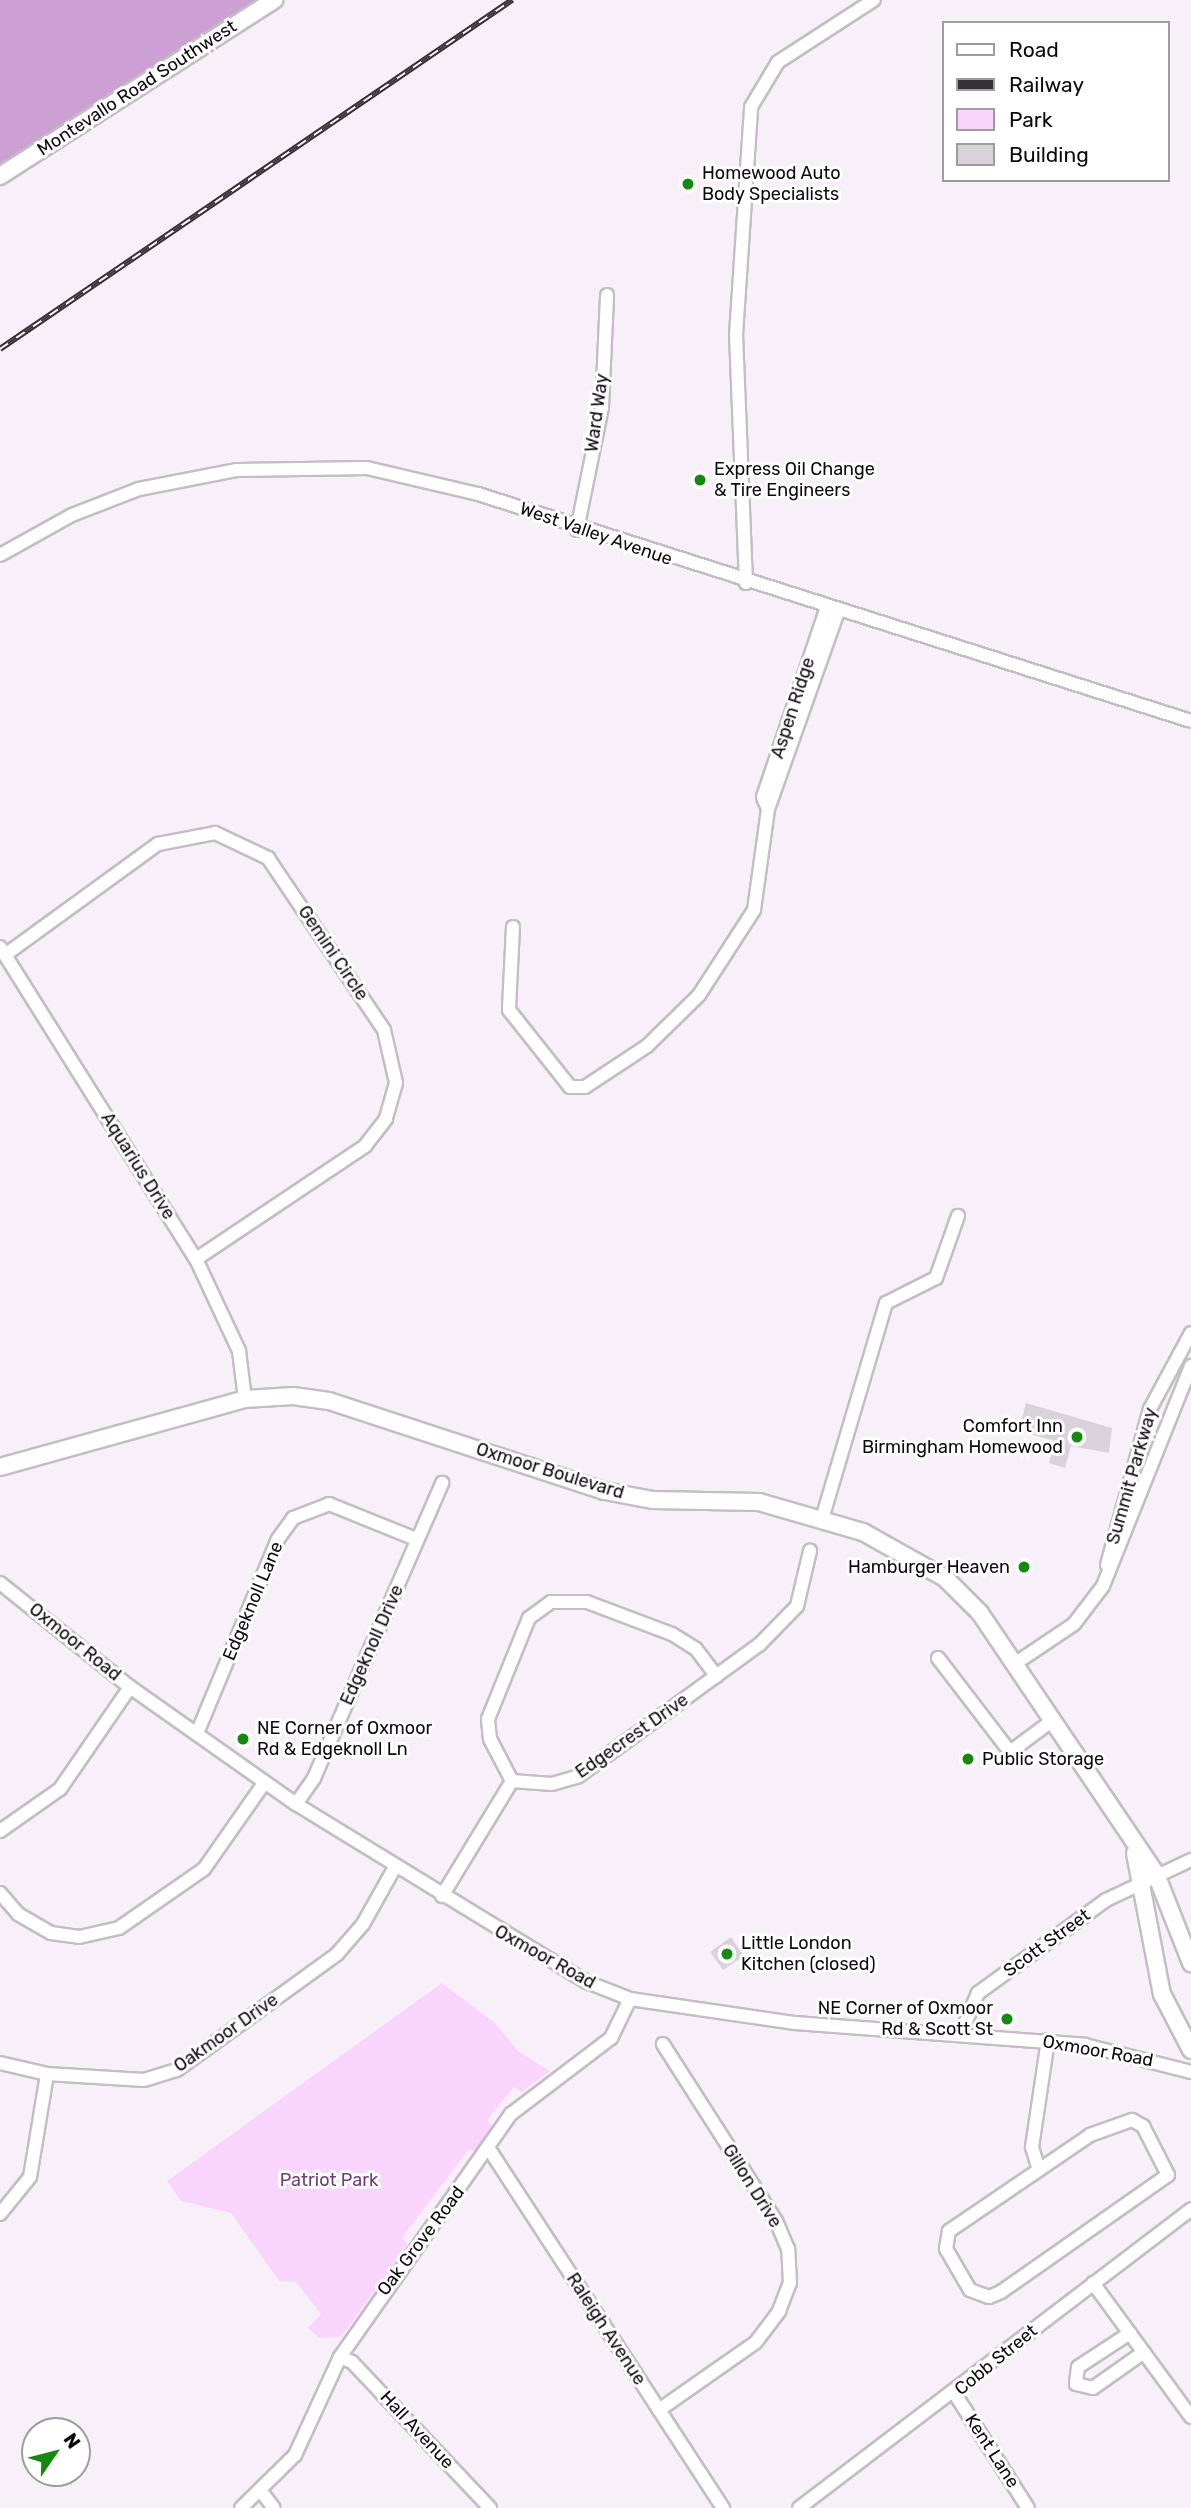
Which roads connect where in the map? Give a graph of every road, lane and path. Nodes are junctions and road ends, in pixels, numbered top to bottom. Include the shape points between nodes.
1 (274, 0) edge
2 (874, 0) edge
3 (0, 176) edge
4 (607, 295) dead end
5 (577, 530) junction
6 (0, 555) edge
7 (746, 583) junction
8 (832, 609) junction
9 (1191, 721) edge
10 (513, 927) dead end
11 (3, 951) edge
12 (958, 1216) dead end
13 (196, 1258) junction
14 (1191, 1333) edge
15 (1191, 1366) edge
16 (245, 1399) junction
17 (0, 1467) edge
18 (442, 1483) dead end
19 (822, 1519) junction
20 (416, 1539) junction
21 (810, 1551) dead end
22 (0, 1583) edge
23 (1103, 1586) junction
24 (938, 1658) dead end
25 (1016, 1663) junction
26 (716, 1676) junction
27 (131, 1687) junction
28 (1054, 1720) junction
29 (198, 1731) junction
30 (512, 1781) junction
31 (265, 1782) junction
32 (296, 1804) junction
33 (0, 1831) edge
34 (1191, 1860) edge
35 (395, 1867) junction
36 (1150, 1877) junction
37 (0, 1893) edge
38 (442, 1896) junction
39 (1191, 1963) edge
40 (630, 1999) junction
41 (961, 2032) junction
42 (1048, 2040) junction
43 (663, 2045) dead end
44 (1191, 2050) edge
45 (0, 2063) edge
46 (1191, 2072) edge
47 (47, 2074) junction
48 (489, 2149) junction
49 (1044, 2167) junction
50 (1191, 2209) edge
51 (0, 2214) edge
52 (1093, 2283) junction
53 (1130, 2333) junction
54 (1144, 2352) junction
55 (340, 2357) junction
56 (955, 2394) junction
57 (659, 2410) junction
58 (1191, 2417) edge
59 (261, 2491) junction
60 (241, 2508) edge
61 (274, 2508) edge
62 (490, 2508) edge
63 (723, 2508) edge
64 (799, 2508) edge
65 (1028, 2508) edge

1 - 3 main road, Montevallo Road Southwest
2 - 7 street via 778,62 751,107 736,335
4 - 5 street, Ward Way via 602,407
5 - 6 street, West Valley Avenue via 478,494 367,468 237,470 139,489 72,515
5 - 7 street, West Valley Avenue
7 - 8 street, West Valley Avenue
8 - 9 street, West Valley Avenue
8 - 10 street, Aspen Ridge via 777,774 763,797 768,808 754,910 727,956 647,1046 585,1087 560,1081 509,1010
11 - 13 street, Aquarius Drive
11 - 13 street, Gemini Circle via 158,844 215,833 268,858 384,1030 396,1083 386,1119 365,1146
12 - 19 street via 936,1278 886,1303
13 - 16 street, Aquarius Drive via 239,1351
14 - 23 street, Summit Parkway via 1150,1409
15 - 23 street, Summit Parkway
16 - 17 main road, Oxmoor Boulevard
16 - 19 main road, Oxmoor Boulevard via 329,1401 606,1491 653,1500 759,1502
18 - 20 street, Edgeknoll Drive
19 - 25 main road, Oxmoor Boulevard via 898,1547 945,1578
20 - 29 street, Edgeknoll Lane via 329,1504 293,1518 278,1539
20 - 32 street, Edgeknoll Drive via 314,1778
21 - 26 street, Edgecrest Drive via 797,1606 786,1621
22 - 27 street, Oxmoor Road
23 - 25 street, Summit Parkway via 1074,1624
24 - 28 street via 1010,1752
25 - 28 main road, Oxmoor Boulevard
26 - 30 street, Edgecrest Drive via 577,1777 552,1784
26 - 30 street via 696,1649 672,1634 587,1602 551,1602 529,1618 488,1718 490,1739
27 - 29 street, Oxmoor Road
27 - 33 street via 60,1788
28 - 36 main road, Oxmoor Boulevard
29 - 31 street, Oxmoor Road
30 - 38 street
31 - 32 street, Oxmoor Road
31 - 37 street via 204,1869 118,1928 79,1937 51,1933 18,1914
32 - 35 street, Oxmoor Road
34 - 36 street, Scott Street
35 - 38 street, Oxmoor Road
35 - 47 street, Oakmoor Drive via 363,1924 337,1954 177,2070 144,2080
36 - 39 main road, Oxmoor Boulevard
36 - 41 street, Scott Street via 978,1993 967,2005
36 - 44 main road, Oxmoor Boulevard via 1162,1994
38 - 40 street, Oxmoor Road via 536,1955
40 - 41 street, Oxmoor Road via 795,2023
40 - 48 street, Oak Grove Road via 611,2038 526,2097
41 - 42 street, Oxmoor Road
42 - 46 street, Oxmoor Road via 1134,2054
42 - 49 street via 1038,2141
43 - 57 street, Gillon Drive via 776,2221 788,2249 790,2283 779,2311 756,2342
45 - 47 street, Oakmoor Drive
47 - 51 street via 30,2177
48 - 55 street, Oak Grove Road
48 - 57 street, Raleigh Avenue
49 - 49 street via 943,2240 978,2296 1001,2292 1168,2175 1143,2126 1132,2120 1117,2120
50 - 52 street, Cobb Street
52 - 53 street
52 - 56 street, Cobb Street
53 - 54 street
53 - 54 street via 1078,2367 1076,2384 1093,2388
54 - 58 street
55 - 59 street, Oak Grove Road via 295,2455
55 - 62 street, Hall Avenue via 352,2362
56 - 64 street, Cobb Street
56 - 65 street, Kent Lane
57 - 63 street, Raleigh Avenue
59 - 60 street, Oak Grove Road
59 - 61 street

